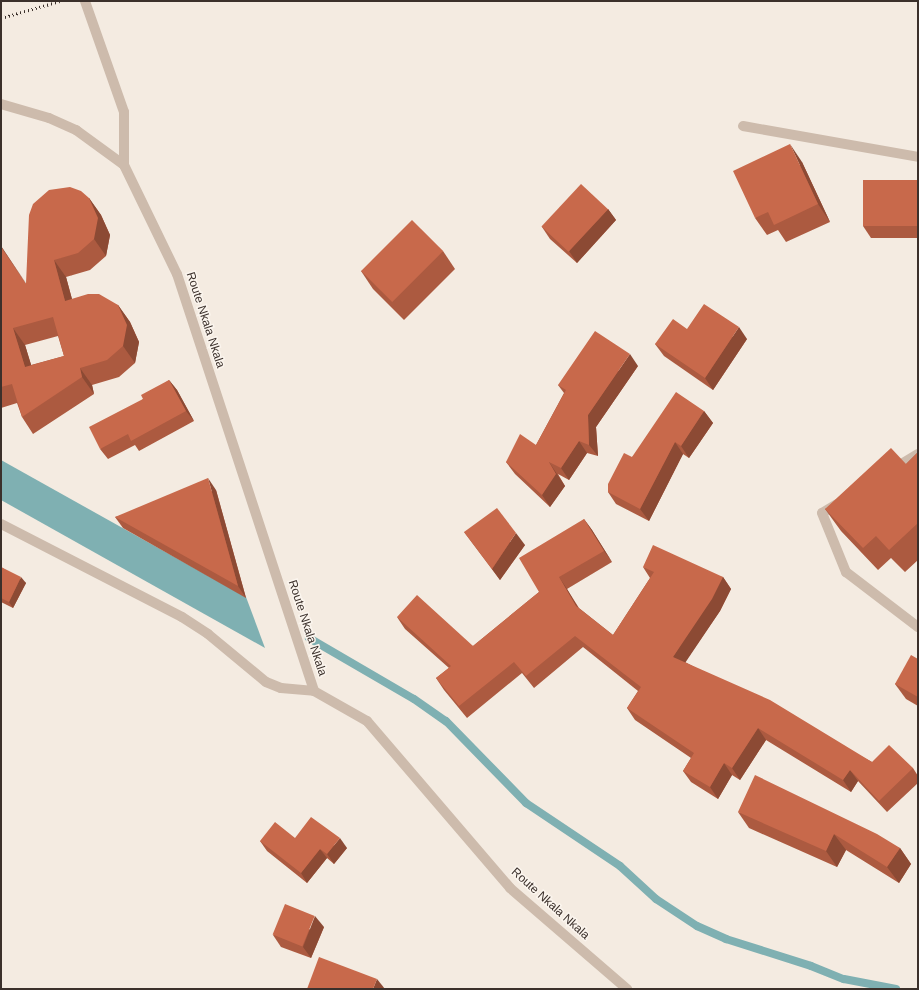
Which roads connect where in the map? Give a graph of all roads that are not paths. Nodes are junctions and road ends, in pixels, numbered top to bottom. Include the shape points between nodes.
1 (85, 1) edge
2 (1, 104) edge
3 (743, 126) dead end
4 (918, 157) edge
5 (124, 165) junction
6 (918, 454) edge
7 (886, 474) edge
8 (848, 497) edge
9 (1, 524) edge
10 (918, 627) edge
11 (314, 691) junction
12 (627, 989) edge

1 - 5 street via 124,112
2 - 5 street via 49,118 76,130
3 - 4 street
5 - 11 street, Route Nkala Nkala via 177,274
6 - 7 street
8 - 10 street via 822,513 846,572
9 - 11 street via 182,617 220,642 252,673 266,682 280,688
11 - 12 street, Route Nkala Nkala via 367,721 510,888

